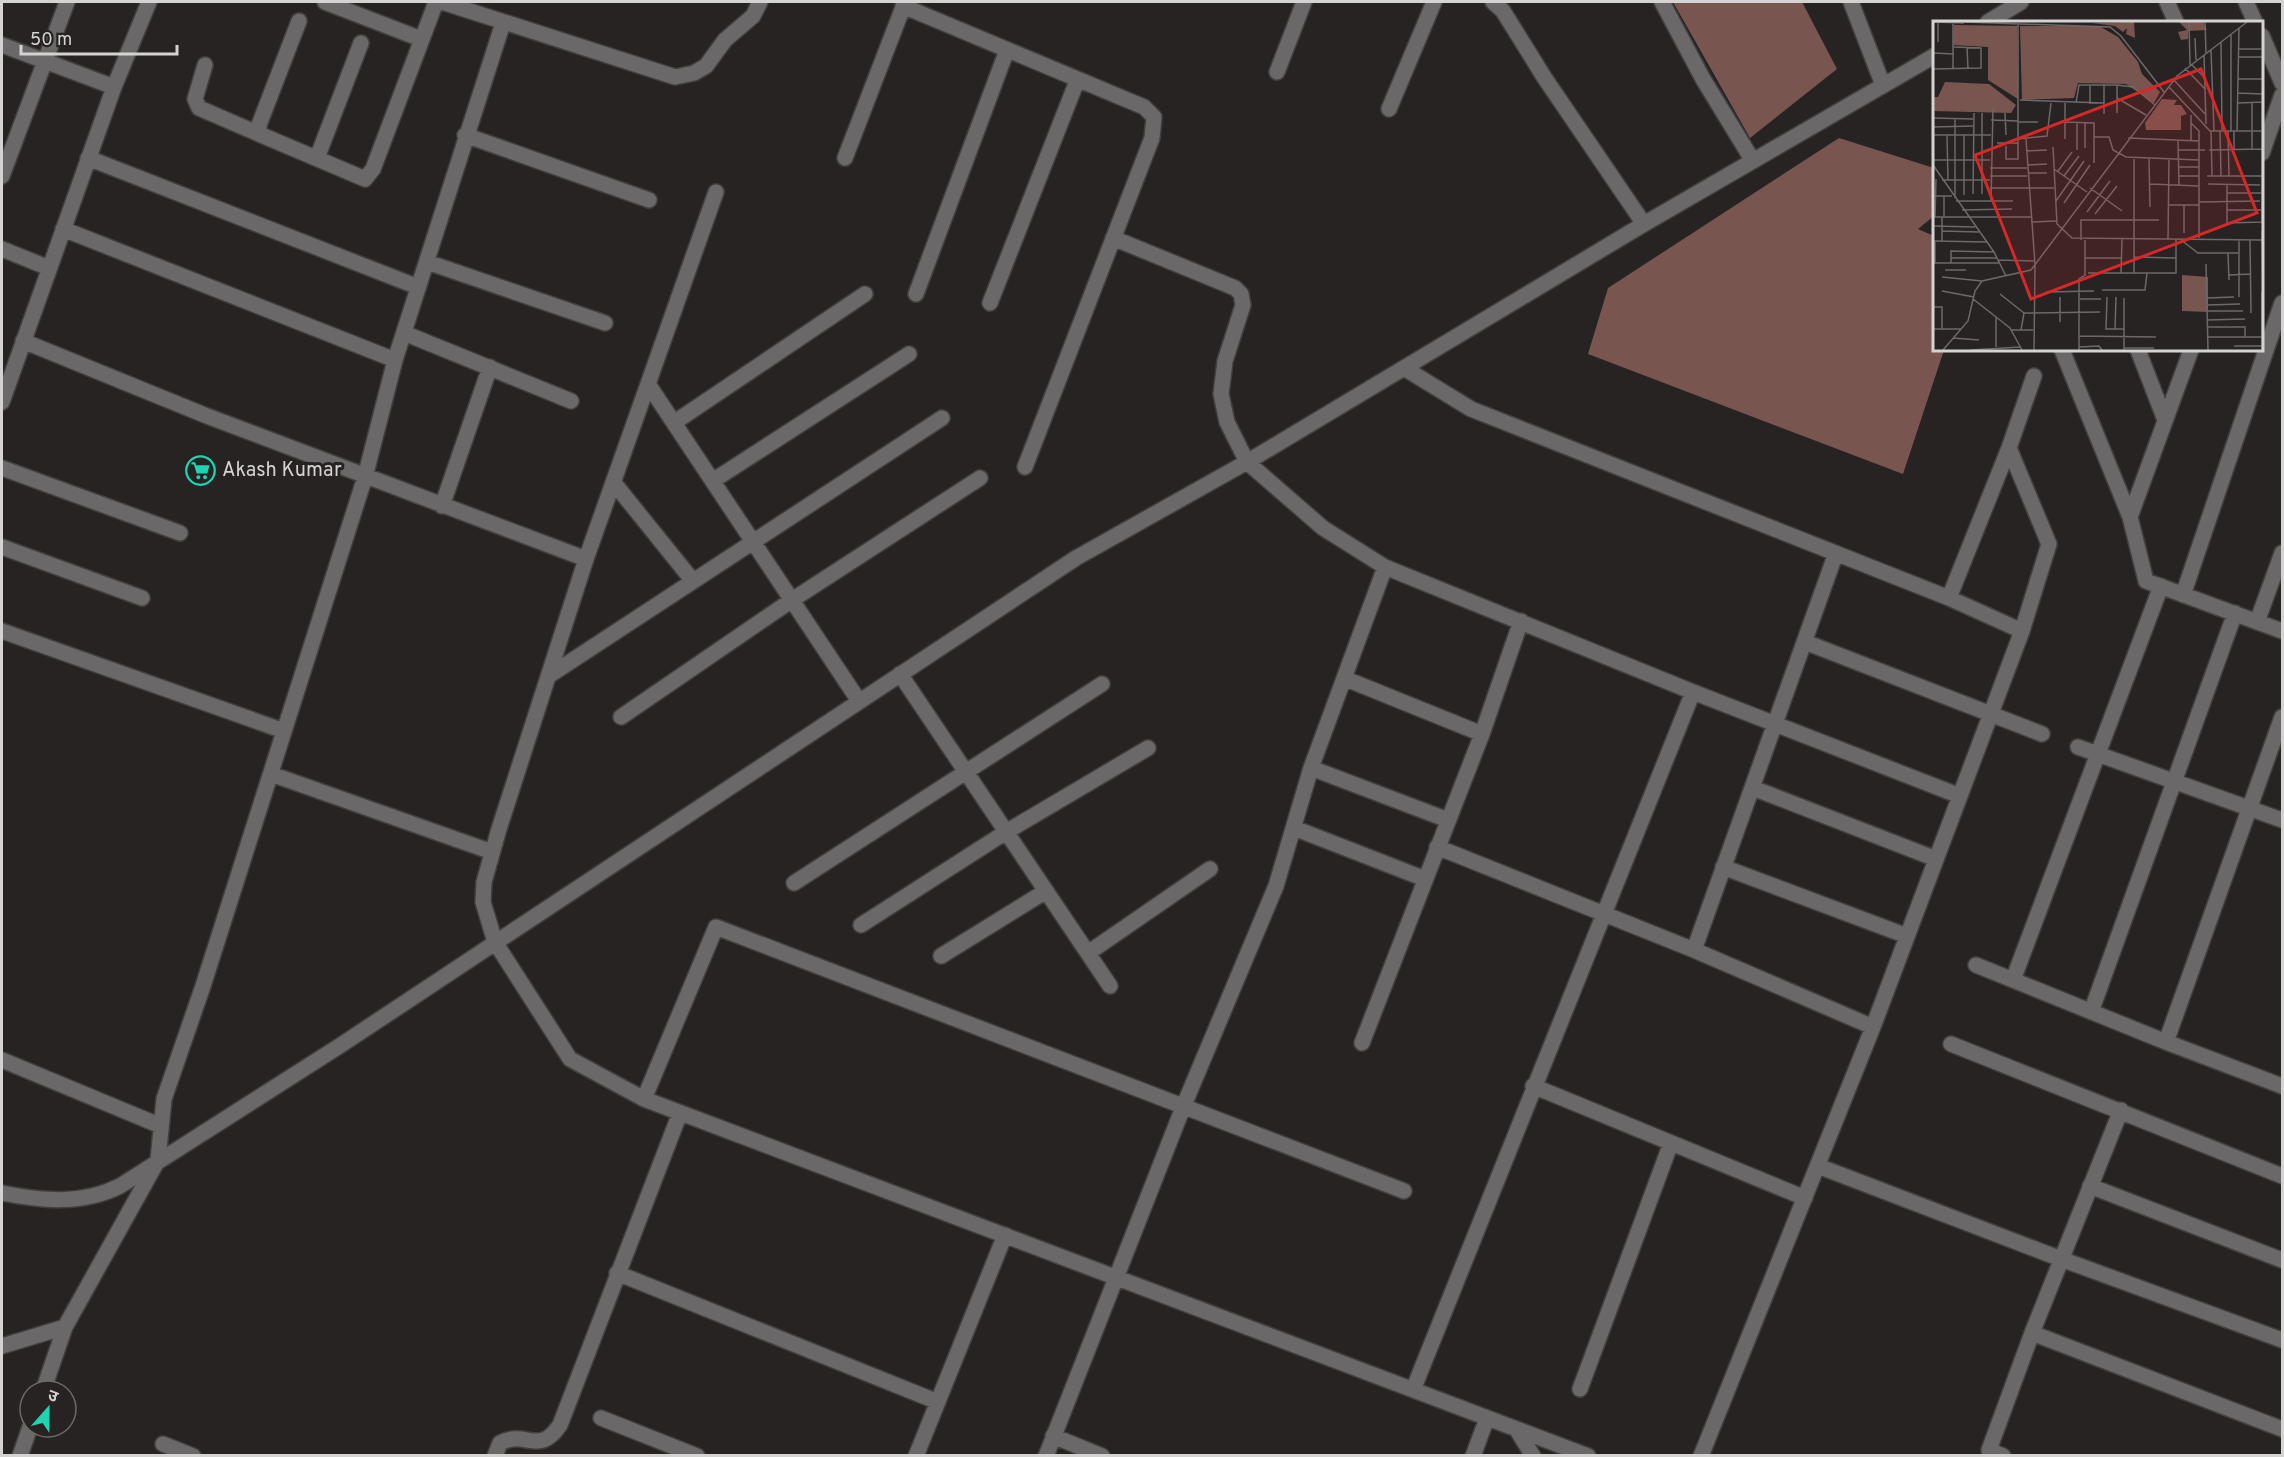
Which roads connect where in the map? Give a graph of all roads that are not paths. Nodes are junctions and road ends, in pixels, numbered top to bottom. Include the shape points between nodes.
1 (68, 2) edge
2 (150, 2) edge
3 (325, 2) edge
4 (436, 2) edge
5 (442, 2) edge
6 (760, 2) edge
7 (1304, 2) edge
8 (1434, 2) edge
9 (1493, 2) edge
10 (1662, 2) edge
11 (1851, 2) edge
12 (2021, 2) edge
13 (2167, 2) edge
14 (2246, 2) edge
15 (904, 4) edge
16 (2009, 16) edge
17 (299, 21) dead end
18 (1992, 21) edge
19 (2176, 21) edge
20 (2255, 21) edge
21 (502, 23) junction
22 (2263, 38) edge
23 (421, 39) junction
24 (361, 43) dead end
25 (2, 45) edge
26 (1006, 50) junction
27 (1933, 57) edge
28 (44, 61) junction
29 (205, 65) dead end
30 (1277, 72) dead end
31 (1077, 81) junction
32 (2283, 83) edge
33 (1883, 86) junction
34 (114, 87) junction
35 (2283, 95) edge
36 (1389, 109) dead end
37 (259, 134) junction
38 (465, 135) junction
39 (2263, 150) edge
40 (88, 158) junction
41 (317, 158) junction
42 (845, 158) dead end
43 (1753, 161) junction
44 (2, 176) edge
45 (716, 192) dead end
46 (649, 200) dead end
47 (1644, 224) junction
48 (63, 229) junction
49 (1113, 238) junction
50 (2, 249) edge
51 (427, 262) junction
52 (49, 268) junction
53 (418, 287) junction
54 (865, 294) dead end
55 (916, 294) dead end
56 (990, 303) dead end
57 (2283, 303) edge
58 (605, 323) dead end
59 (404, 333) junction
60 (23, 341) junction
61 (2062, 351) edge
62 (2138, 351) edge
63 (2191, 351) edge
64 (909, 354) dead end
65 (396, 360) junction
66 (490, 367) junction
67 (1404, 368) junction
68 (2034, 376) dead end
69 (648, 384) junction
70 (571, 401) dead end
71 (2, 402) edge
72 (942, 418) dead end
73 (2165, 420) junction
74 (675, 422) junction
75 (2009, 448) junction
76 (1247, 462) junction
77 (1025, 466) dead end
78 (2, 468) edge
79 (365, 477) junction
80 (980, 478) dead end
81 (714, 480) junction
82 (614, 483) junction
83 (442, 506) junction
84 (2130, 516) junction
85 (180, 533) dead end
86 (753, 541) junction
87 (2, 547) edge
88 (1836, 553) junction
89 (2283, 553) edge
90 (586, 559) junction
91 (1385, 567) junction
92 (693, 581) junction
93 (2161, 586) junction
94 (2183, 595) junction
95 (142, 598) dead end
96 (1949, 598) junction
97 (792, 600) junction
98 (2235, 614) junction
99 (1521, 621) junction
100 (2257, 622) junction
101 (2, 631) edge
102 (2022, 631) junction
103 (2283, 631) edge
104 (1805, 642) junction
105 (900, 674) junction
106 (550, 675) junction
107 (1346, 679) junction
108 (1102, 684) dead end
109 (1693, 692) junction
110 (858, 701) junction
111 (1990, 716) junction
112 (621, 717) dead end
113 (2283, 717) edge
114 (1776, 724) junction
115 (284, 730) junction
116 (1482, 734) junction
117 (2042, 734) dead end
118 (2078, 747) dead end
119 (1148, 748) dead end
120 (2097, 754) junction
121 (1311, 768) junction
122 (966, 773) junction
123 (271, 774) junction
124 (2172, 781) junction
125 (1753, 788) junction
126 (1959, 796) junction
127 (2249, 808) junction
128 (1448, 820) junction
129 (2283, 820) edge
130 (1294, 828) junction
131 (1006, 832) junction
132 (1437, 847) junction
133 (492, 852) junction
134 (1936, 859) junction
135 (1724, 867) junction
136 (1210, 869) dead end
137 (1425, 879) junction
138 (794, 883) dead end
139 (1046, 891) junction
140 (1604, 914) junction
141 (861, 925) dead end
142 (1907, 936) junction
143 (495, 942) junction
144 (1694, 950) junction
145 (1088, 953) junction
146 (941, 956) dead end
147 (1976, 965) dead end
148 (2013, 980) junction
149 (1110, 986) dead end
150 (2091, 1012) junction
151 (1873, 1027) junction
152 (2166, 1042) junction
153 (1362, 1043) dead end
154 (1951, 1044) dead end
155 (2, 1060) edge
156 (1533, 1086) junction
157 (2283, 1086) edge
158 (644, 1099) junction
159 (1184, 1105) junction
160 (2121, 1110) junction
161 (680, 1113) junction
162 (161, 1126) junction
163 (1671, 1143) junction
164 (158, 1160) junction
165 (1818, 1166) junction
166 (2283, 1176) edge
167 (2090, 1186) junction
168 (1404, 1191) dead end
169 (2, 1193) edge
170 (1805, 1198) junction
171 (1005, 1235) junction
172 (2061, 1259) junction
173 (2283, 1260) edge
174 (617, 1273) junction
175 (1116, 1277) junction
176 (64, 1327) junction
177 (2032, 1333) junction
178 (2283, 1340) edge
179 (2, 1346) edge
180 (47, 1379) edge
181 (1580, 1389) dead end
182 (1413, 1390) junction
183 (938, 1402) junction
184 (601, 1418) dead end
185 (1487, 1418) junction
186 (2283, 1429) edge
187 (1517, 1430) junction
188 (1053, 1436) junction
189 (26, 1439) edge
190 (163, 1444) dead end
191 (20, 1455) edge
192 (193, 1455) edge
193 (495, 1455) edge
194 (697, 1455) edge
195 (916, 1455) edge
196 (1046, 1455) edge
197 (1102, 1455) edge
198 (1473, 1455) edge
199 (1533, 1455) edge
200 (1588, 1455) edge
201 (1701, 1455) edge
202 (2003, 1455) edge

1 - 28 street
2 - 34 street
3 - 23 street
4 - 23 street
5 - 21 street
6 - 21 street via 753,16 725,40 706,66 675,77
7 - 30 street
8 - 36 street
9 - 47 street via 1503,11
10 - 43 street via 1676,33
11 - 33 street
12 - 16 street
13 - 19 street
14 - 20 street
15 - 26 street
15 - 42 street
16 - 18 street
17 - 37 street via 259,125
21 - 38 street
22 - 32 street
23 - 41 street via 369,176 365,179
24 - 41 street
25 - 28 street
26 - 31 street
26 - 55 street
27 - 33 street
28 - 34 street
28 - 44 street
29 - 37 street via 195,99 199,108
31 - 49 street via 1143,107 1154,117 1152,138
31 - 56 street
33 - 43 street
34 - 40 street
35 - 39 street
37 - 41 street
38 - 46 street
38 - 51 street
40 - 48 street
40 - 53 street
43 - 47 street
45 - 69 street
47 - 67 street
48 - 52 street
48 - 65 street
49 - 76 street via 1235,288 1241,294 1243,305 1225,361 1221,394 1227,422
49 - 77 street
50 - 52 street
51 - 53 street
51 - 58 street
52 - 60 street
53 - 59 street
54 - 74 street
57 - 94 street
59 - 65 street
59 - 66 street
60 - 71 street
60 - 79 street
61 - 84 street
62 - 73 street
63 - 73 street
64 - 81 street
65 - 79 street
66 - 70 street
66 - 83 street
67 - 76 street
67 - 88 street via 1471,409
68 - 75 street
69 - 74 street
69 - 82 street
72 - 86 street
73 - 84 street
74 - 81 street
75 - 96 street
75 - 102 street via 2049,544
76 - 91 street via 1323,528
76 - 105 street via 1076,558
78 - 85 street
79 - 83 street
79 - 115 street
80 - 97 street
81 - 86 street
82 - 90 street
82 - 92 street
83 - 90 street
84 - 93 street via 2146,581
86 - 92 street
86 - 97 street
87 - 95 street
88 - 96 street
88 - 104 street
89 - 100 street
90 - 106 street
91 - 99 street
91 - 107 street
92 - 106 street
93 - 94 street
93 - 120 street
94 - 98 street
96 - 102 street
97 - 110 street
97 - 112 street
98 - 100 street
98 - 124 street
99 - 109 street
99 - 116 street
100 - 103 street
101 - 115 street
102 - 111 street
104 - 111 street
104 - 114 street
105 - 110 street
105 - 122 street
106 - 133 street
107 - 116 street
107 - 121 street
108 - 122 street
109 - 114 street
109 - 140 street
110 - 143 street
111 - 117 street
111 - 126 street
113 - 127 street
114 - 125 street
114 - 126 street
115 - 123 street
116 - 128 street
118 - 120 street
119 - 131 street
120 - 124 street
120 - 148 street
121 - 128 street
121 - 130 street
122 - 131 street
122 - 138 street
123 - 133 street
123 - 162 street via 164,1099
124 - 127 street
124 - 150 street
125 - 134 street
125 - 135 street
126 - 134 street
127 - 129 street
127 - 152 street
128 - 132 street
130 - 137 street
130 - 159 street via 1276,886
131 - 139 street
131 - 141 street
132 - 137 street
132 - 140 street
133 - 143 street via 483,902
134 - 142 street
135 - 142 street
135 - 144 street
136 - 145 street
137 - 153 street
139 - 145 street
139 - 146 street
140 - 144 street
140 - 156 street
142 - 151 street
143 - 158 street via 570,1059
143 - 164 street
144 - 151 street
145 - 149 street
147 - 148 street
148 - 150 street
150 - 152 street
151 - 165 street
152 - 157 street
154 - 160 street
155 - 162 street
156 - 163 street
156 - 182 street
158 - 159 street via 717,927
158 - 161 street
159 - 168 street
159 - 175 street
160 - 166 street
160 - 167 street
161 - 171 street
161 - 174 street
162 - 164 street
163 - 170 street
163 - 181 street
164 - 169 street via 100,1196 67,1201
164 - 176 street
165 - 170 street
165 - 172 street
167 - 172 street
167 - 173 street
170 - 201 street
171 - 175 street
171 - 183 street
172 - 177 street
172 - 178 street
174 - 183 street
174 - 193 street via 561,1425 552,1438 536,1443 511,1437 500,1443
175 - 182 street
175 - 188 street
176 - 179 street
176 - 180 street
177 - 186 street
177 - 202 street via 1989,1450
182 - 185 street
183 - 195 street
184 - 194 street
185 - 187 street
185 - 198 street
187 - 199 street
187 - 200 street
188 - 196 street
188 - 197 street
189 - 191 street
190 - 192 street

